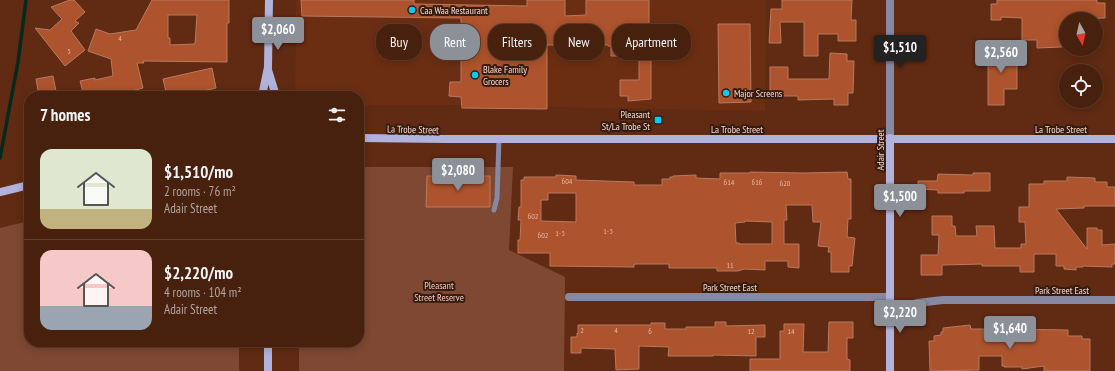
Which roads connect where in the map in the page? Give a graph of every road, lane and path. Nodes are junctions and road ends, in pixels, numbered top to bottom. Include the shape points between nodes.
1 (269, 0) edge
2 (890, 0) edge
3 (268, 67) junction
4 (263, 91) edge
5 (275, 91) edge
6 (364, 138) edge
7 (890, 138) junction
8 (499, 139) junction
9 (1115, 139) edge
10 (24, 186) edge
11 (0, 192) edge
12 (494, 210) dead end
13 (570, 297) dead end
14 (890, 297) junction
15 (1115, 300) edge
16 (890, 312) junction
17 (268, 347) edge
18 (268, 371) edge
19 (890, 371) edge

1 - 3 main road
2 - 7 street, Adair Street
3 - 4 main road
3 - 5 main road
6 - 8 main road, La Trobe Street
7 - 8 main road, La Trobe Street
7 - 9 main road, La Trobe Street
7 - 14 main road, Adair Street
8 - 12 lane via 497,198
10 - 11 main road
13 - 14 street, Park Street East
14 - 16 main road, Adair Street
15 - 16 street, Park Street East via 935,301 917,303
16 - 19 main road, Adair Street
17 - 18 main road

